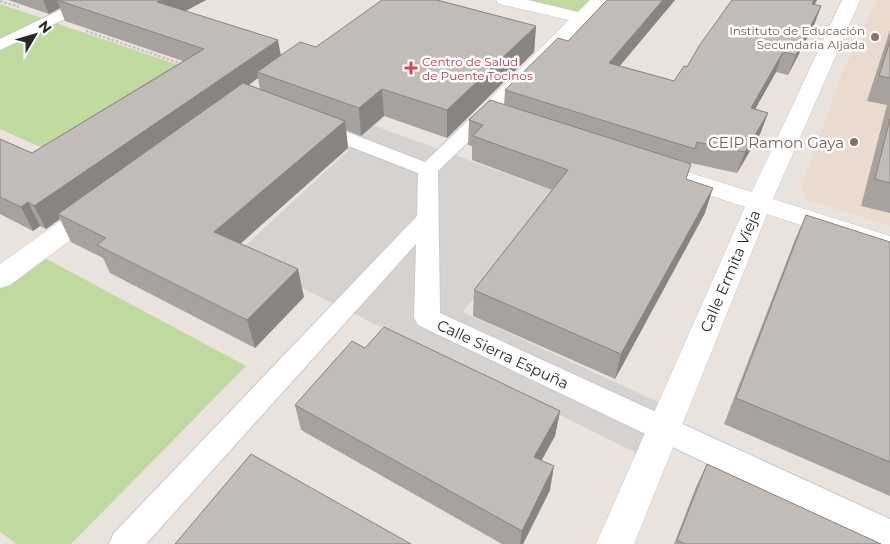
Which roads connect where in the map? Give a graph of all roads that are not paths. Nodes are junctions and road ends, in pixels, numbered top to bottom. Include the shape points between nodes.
1 (94, 0) edge
2 (505, 0) edge
3 (600, 0) edge
4 (851, 0) edge
5 (582, 18) junction
6 (0, 45) edge
7 (486, 114) junction
8 (291, 117) edge
9 (523, 126) edge
10 (636, 163) edge
11 (428, 170) junction
12 (113, 196) edge
13 (759, 202) junction
14 (428, 217) junction
15 (890, 245) edge
16 (0, 278) edge
17 (664, 431) junction
18 (890, 535) edge
19 (125, 544) edge
20 (615, 544) edge

1 - 6 street
2 - 5 street
3 - 5 street
4 - 13 street, Calle Ermita Vieja
5 - 7 street
7 - 9 street
7 - 11 street
8 - 11 street
10 - 13 street
11 - 14 street, Calle Sierra Espuña
12 - 16 street
13 - 15 street
13 - 17 street, Calle Ermita Vieja
14 - 17 street, Calle Sierra Espuña via 427,318
14 - 19 street
17 - 18 street, Calle Sierra Espuña
17 - 20 street, Calle Ermita Vieja

